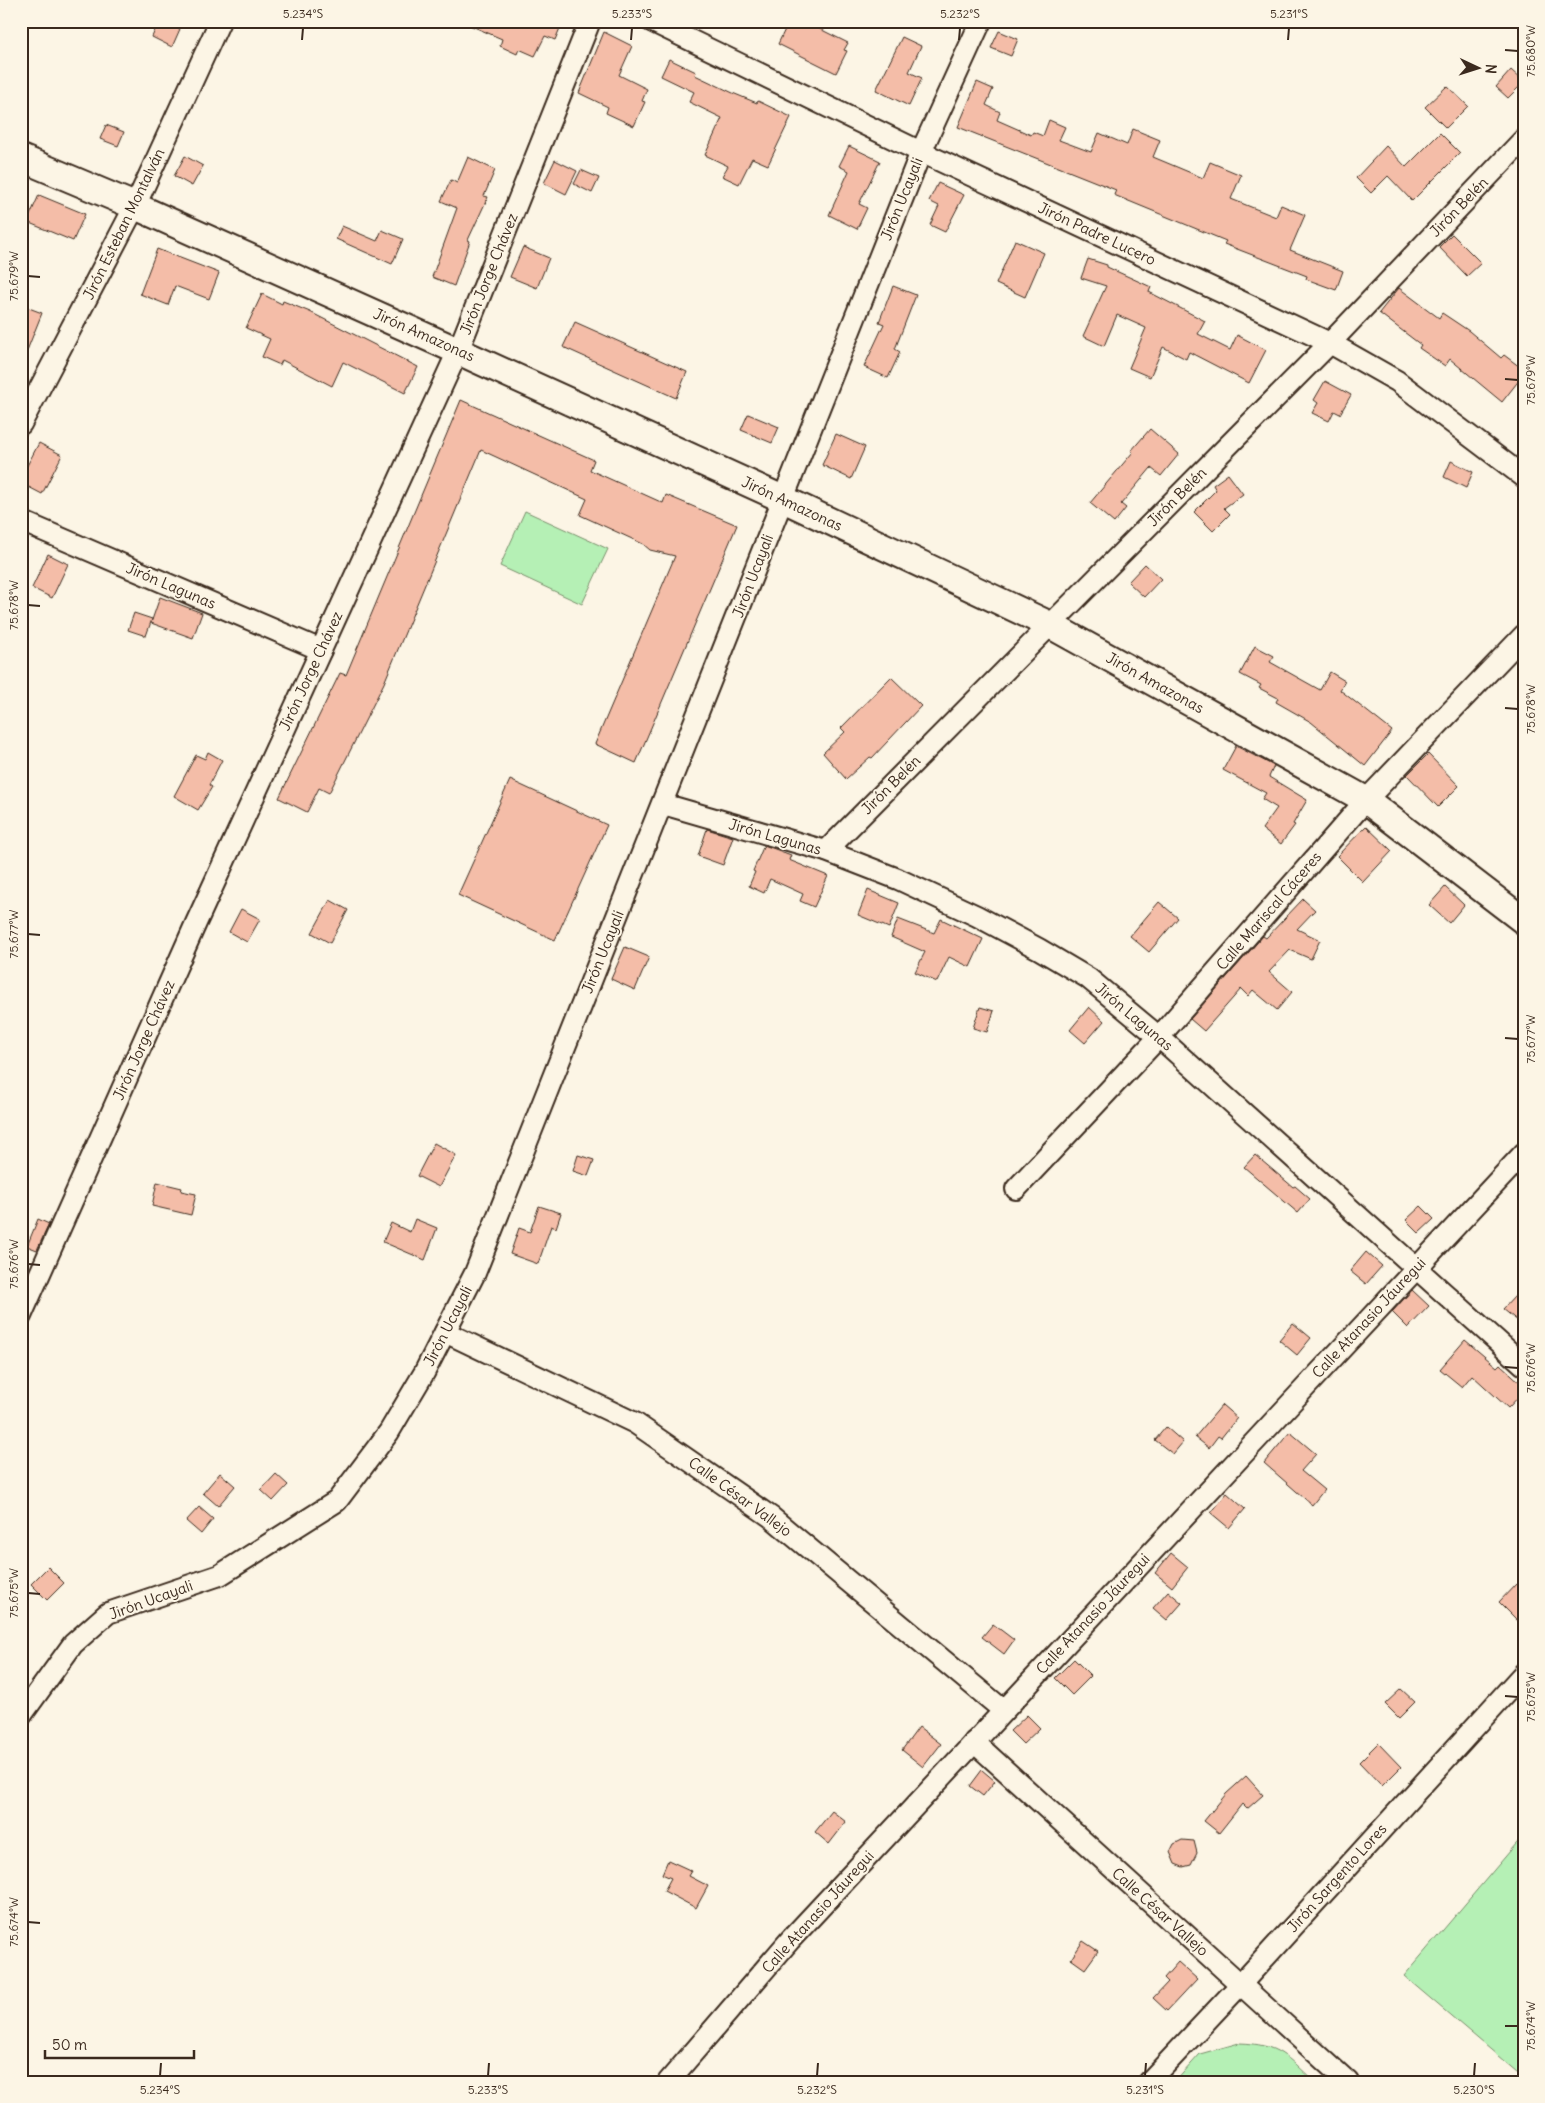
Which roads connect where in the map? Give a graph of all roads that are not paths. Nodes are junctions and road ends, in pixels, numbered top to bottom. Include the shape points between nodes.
1 (220, 21) edge
2 (590, 21) edge
3 (651, 21) edge
4 (981, 21) edge
5 (1524, 139) edge
6 (922, 152) junction
7 (21, 158) edge
8 (135, 206) junction
9 (1330, 344) junction
10 (458, 351) junction
11 (21, 424) edge
12 (1524, 477) edge
13 (782, 499) junction
14 (21, 521) edge
15 (1050, 625) junction
16 (1524, 635) edge
17 (321, 650) junction
18 (1366, 800) junction
19 (663, 804) junction
20 (826, 851) junction
21 (1524, 921) edge
22 (1159, 1037) junction
23 (1524, 1153) edge
24 (1016, 1189) dead end
25 (1417, 1268) junction
26 (21, 1316) edge
27 (445, 1332) junction
28 (1524, 1365) edge
29 (1524, 1673) edge
30 (1003, 1710) junction
31 (21, 1716) edge
32 (974, 1742) junction
33 (1240, 1985) junction
34 (668, 2082) edge
35 (1149, 2082) edge
36 (1348, 2082) edge

1 - 8 street, Jirón Esteban Montalván
2 - 10 street, Jirón Jorge Chávez
3 - 6 street, Jirón Padre Lucero
4 - 6 street, Jirón Ucayali
5 - 9 street, Jirón Belén
6 - 9 street, Jirón Padre Lucero
6 - 13 street, Jirón Ucayali
7 - 8 street, Jirón Amazonas
8 - 10 street, Jirón Amazonas
8 - 11 street, Jirón Esteban Montalván
9 - 12 street, Jirón Padre Lucero via 1398,381
9 - 15 street, Jirón Belén
10 - 13 street, Jirón Amazonas
10 - 17 street, Jirón Jorge Chávez
13 - 15 street, Jirón Amazonas
13 - 19 street, Jirón Ucayali
14 - 17 street, Jirón Lagunas
15 - 18 street, Jirón Amazonas
15 - 20 street, Jirón Belén
16 - 18 street, Calle Mariscal Cáceres
17 - 26 street, Jirón Jorge Chávez
18 - 21 street, Jirón Amazonas
18 - 22 street, Calle Mariscal Cáceres
19 - 20 street, Jirón Lagunas
19 - 27 street, Jirón Ucayali via 475,1273
20 - 22 street, Jirón Lagunas via 898,879 1040,949 1088,978
22 - 24 street, Calle Mariscal Cáceres
22 - 25 street, Jirón Lagunas
23 - 25 street, Calle Atanasio Jáuregui
25 - 28 street, Jirón Lagunas
25 - 30 street, Calle Atanasio Jáuregui
27 - 30 street, Calle César Vallejo via 635,1423 770,1517
27 - 31 street, Jirón Ucayali via 388,1432 337,1501 220,1576 108,1613 73,1644
29 - 33 street, Jirón Sargento Lores
30 - 32 street, Calle Atanasio Jáuregui
32 - 33 street, Calle César Vallejo
32 - 34 street, Calle Atanasio Jáuregui via 790,1940
33 - 35 street, Jirón Sargento Lores
33 - 36 street, Calle César Vallejo

